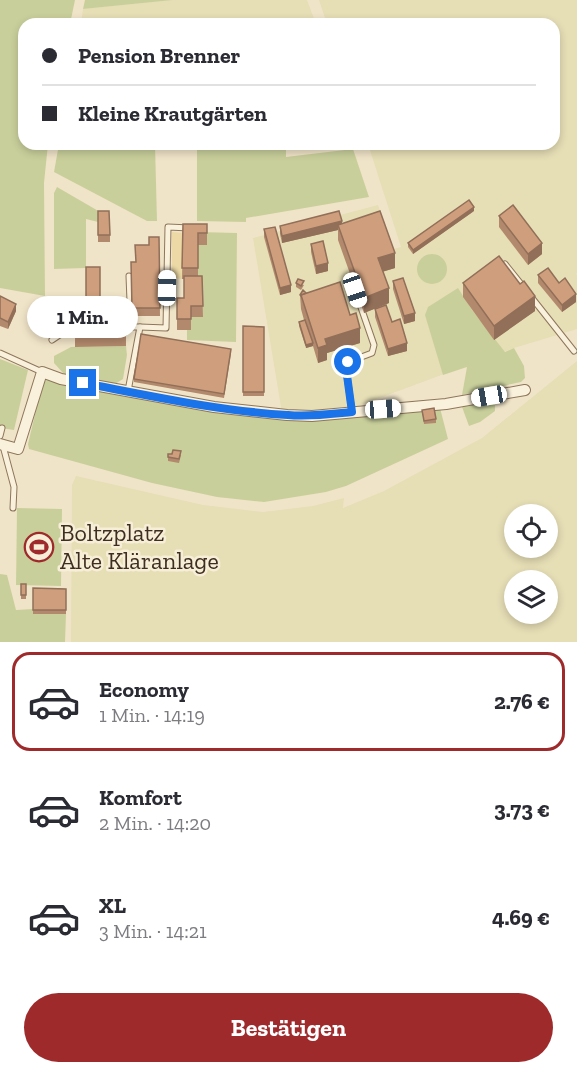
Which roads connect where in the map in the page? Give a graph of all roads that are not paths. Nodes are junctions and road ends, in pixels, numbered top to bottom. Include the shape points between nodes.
1 (191, 228) edge
2 (505, 264) edge
3 (129, 276) edge
4 (355, 290) edge
5 (131, 326) junction
6 (110, 327) edge
7 (140, 327) junction
8 (90, 328) edge
9 (52, 340) dead end
10 (574, 351) dead end
11 (0, 353) edge
12 (42, 372) junction
13 (525, 390) dead end
14 (128, 391) junction
15 (352, 412) junction
16 (2, 428) dead end
17 (1, 441) edge
18 (13, 508) dead end

1 - 7 lane via 168,227 166,328
2 - 10 lane
3 - 5 lane
4 - 15 lane via 374,345 372,353 348,362 346,368
5 - 6 lane
5 - 7 lane
7 - 14 lane
8 - 9 lane via 70,328
11 - 12 lane
12 - 14 street
12 - 17 street via 18,449
13 - 15 street via 453,403
14 - 15 street via 287,415
16 - 17 lane
17 - 18 lane via 14,488

